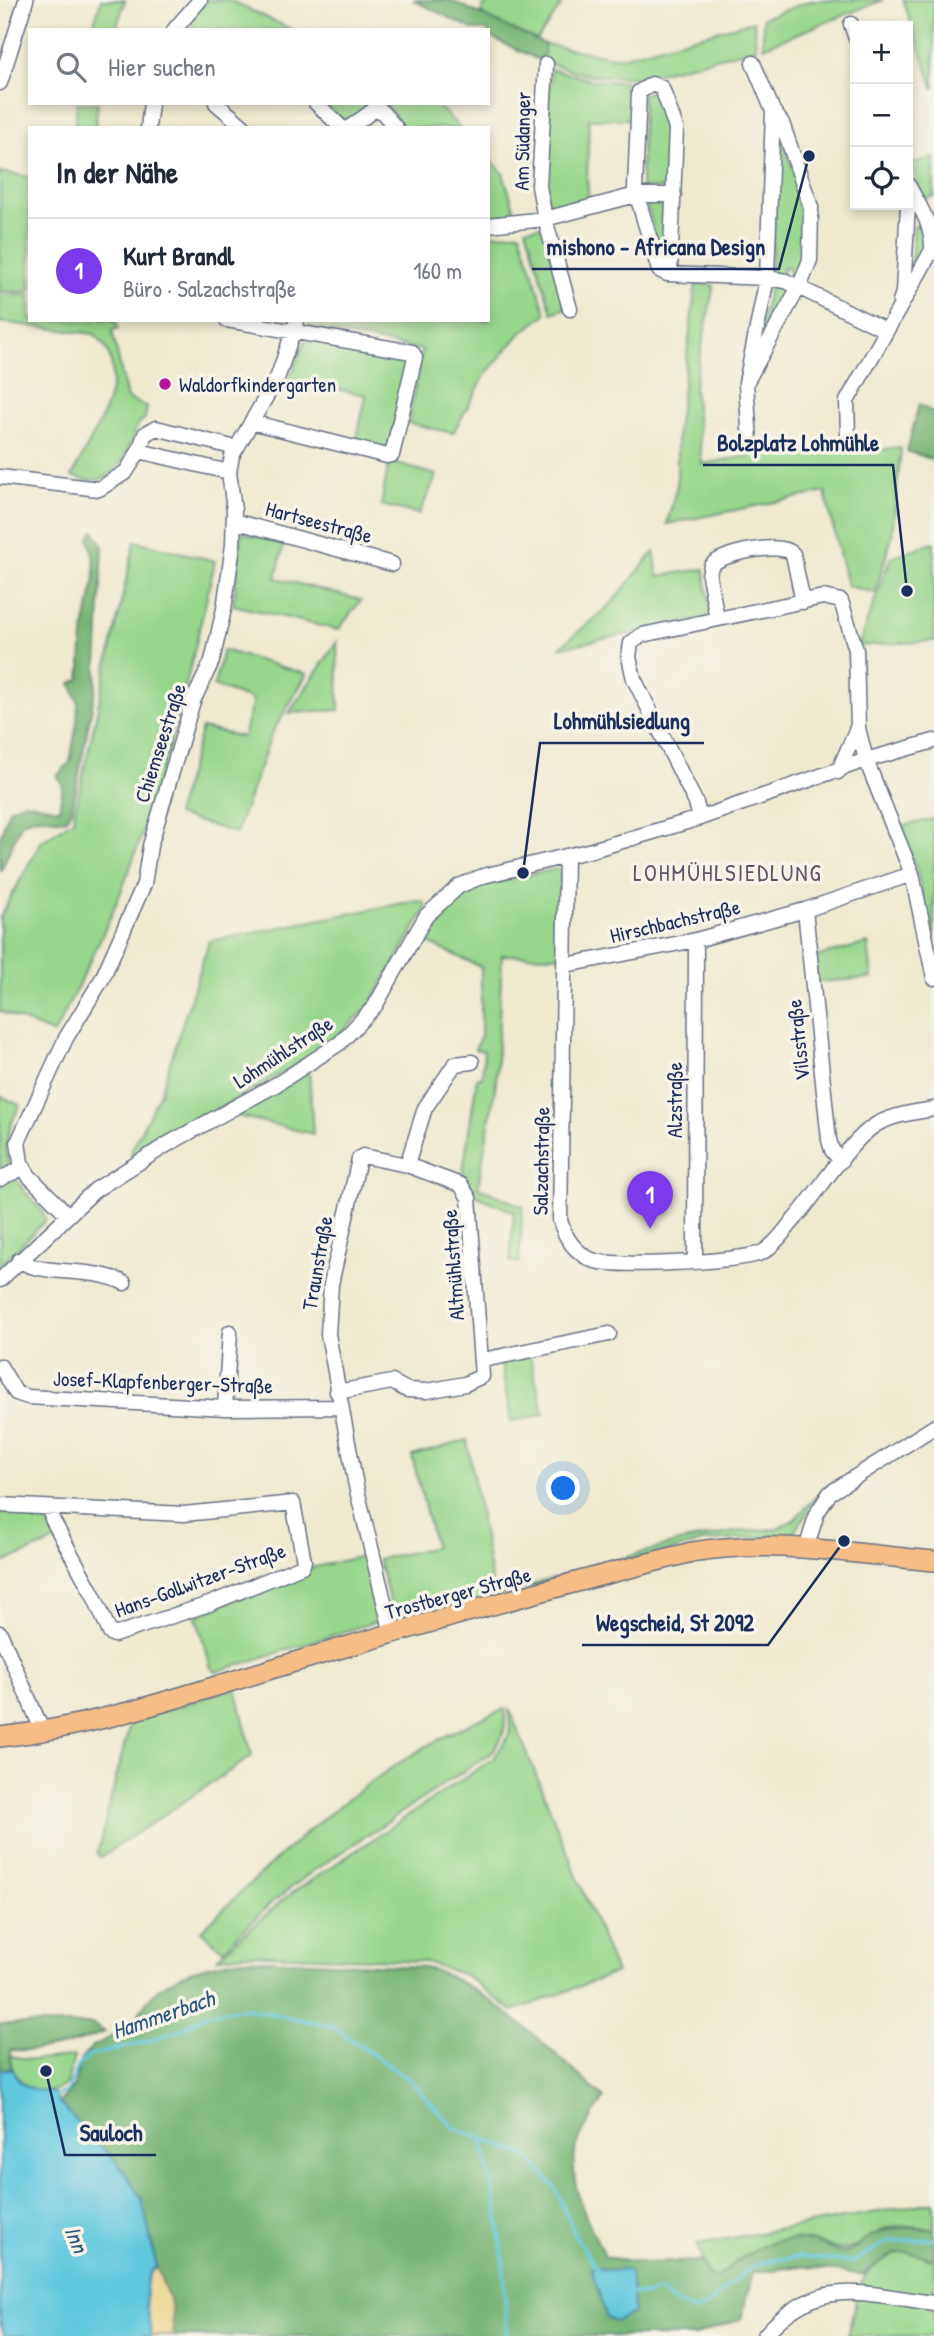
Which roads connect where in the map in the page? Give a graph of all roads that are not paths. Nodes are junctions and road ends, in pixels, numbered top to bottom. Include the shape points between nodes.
1 (26, 0) edge
2 (200, 0) edge
3 (24, 28) edge
4 (176, 28) edge
5 (753, 63) dead end
6 (546, 64) dead end
7 (0, 83) edge
8 (151, 105) edge
9 (218, 105) edge
10 (318, 105) edge
11 (379, 105) edge
12 (773, 111) junction
13 (148, 126) edge
14 (243, 126) edge
15 (340, 126) edge
16 (352, 126) edge
17 (395, 126) edge
18 (770, 147) junction
19 (791, 148) junction
20 (913, 193) edge
21 (636, 195) junction
22 (674, 195) junction
23 (907, 210) edge
24 (545, 219) junction
25 (928, 224) junction
26 (490, 225) edge
27 (907, 225) junction
28 (672, 246) junction
29 (652, 249) junction
30 (905, 261) junction
31 (923, 268) junction
32 (670, 274) junction
33 (766, 278) junction
34 (800, 285) junction
35 (570, 309) dead end
36 (895, 314) junction
37 (759, 317) junction
38 (250, 322) edge
39 (778, 325) junction
40 (296, 326) edge
41 (885, 330) junction
42 (746, 383) junction
43 (251, 422) junction
44 (848, 436) dead end
45 (750, 442) dead end
46 (236, 448) junction
47 (139, 451) junction
48 (229, 472) junction
49 (0, 477) edge
50 (234, 521) junction
51 (392, 564) dead end
52 (803, 602) junction
53 (717, 619) junction
54 (858, 728) junction
55 (934, 741) edge
56 (866, 760) junction
57 (838, 772) junction
58 (700, 818) junction
59 (566, 856) junction
60 (912, 874) junction
61 (806, 910) junction
62 (695, 940) junction
63 (566, 965) junction
64 (934, 978) edge
65 (472, 1062) dead end
66 (934, 1108) edge
67 (841, 1161) junction
68 (407, 1165) junction
69 (23, 1167) junction
70 (0, 1179) edge
71 (67, 1214) junction
72 (19, 1260) junction
73 (695, 1261) junction
74 (0, 1280) edge
75 (124, 1283) dead end
76 (230, 1332) dead end
77 (609, 1334) dead end
78 (483, 1360) junction
79 (0, 1366) edge
80 (339, 1399) junction
81 (225, 1408) junction
82 (934, 1427) edge
83 (0, 1505) edge
84 (51, 1509) junction
85 (807, 1546) junction
86 (934, 1561) edge
87 (0, 1633) edge
88 (392, 1634) junction
89 (4, 1650) edge
90 (43, 1732) junction
91 (0, 1737) edge
92 (934, 2303) edge
93 (764, 2336) edge

1 - 3 street
2 - 4 street
3 - 7 street
5 - 12 street
6 - 24 street, Am Südanger via 539,186
8 - 13 street
9 - 14 street
10 - 15 street
11 - 16 street
11 - 17 street
12 - 18 street
12 - 19 street
18 - 19 street via 780,142
18 - 33 street
19 - 34 street via 812,213 810,260
20 - 25 street
21 - 22 street, Am Südanger
21 - 22 street via 639,92 652,84 662,88 676,128
21 - 24 street, Am Südanger
21 - 29 street
22 - 28 street
23 - 27 street
24 - 26 street
24 - 35 street, Am Südanger
25 - 27 street via 918,220
25 - 31 street via 932,250
27 - 30 street
28 - 29 street via 665,253
28 - 32 street
29 - 32 street via 659,270
30 - 31 street via 911,269
30 - 36 street via 903,292
31 - 36 street
32 - 33 street
33 - 34 street
33 - 37 street
34 - 39 street
34 - 41 street
36 - 41 street
37 - 39 street
37 - 42 street
38 - 40 street
39 - 42 street
40 - 43 street, Chiemseestraße via 278,376
40 - 43 street via 412,352 415,360 392,455
41 - 44 street via 847,401
42 - 45 street
43 - 46 street, Chiemseestraße
46 - 47 street via 156,428 145,434
46 - 48 street, Chiemseestraße
47 - 48 street
47 - 49 street via 126,472 99,489
48 - 50 street, Chiemseestraße
50 - 51 street, Hartseestraße
50 - 69 street, Chiemseestraße via 224,609 212,661 193,701 150,846 144,884 102,979 66,1038 20,1136
52 - 53 street
52 - 53 street via 793,554 788,548 775,547 723,558 711,566
52 - 54 street via 833,597 845,607 856,650
53 - 58 street via 642,635 635,638 629,651 634,679
54 - 56 street
54 - 57 street
55 - 56 street
56 - 57 street
56 - 60 street
57 - 58 street
58 - 59 street
59 - 63 street, Salzachstraße
59 - 71 street, Lohmühlstraße via 483,876 446,895 426,916 374,1006 340,1043 119,1173
60 - 61 street, Hirschbachstraße
60 - 64 street
61 - 62 street, Hirschbachstraße
61 - 67 street, Vilsstraße via 829,1140
62 - 63 street, Hirschbachstraße
62 - 73 street, Alzstraße
63 - 73 street, Salzachstraße via 560,1220 567,1239 578,1252 601,1262
65 - 68 street via 455,1064 430,1099
66 - 67 street, Salzachstraße via 876,1125
67 - 73 street, Salzachstraße via 765,1251
68 - 78 street, Altmühlstraße via 454,1181 469,1198
68 - 80 street, Traunstraße via 366,1155 359,1160 328,1303 328,1334
69 - 70 street
69 - 71 street
71 - 72 street, Lohmühlstraße
72 - 74 street, Lohmühlstraße
72 - 75 street via 31,1266 106,1274
76 - 81 street
77 - 78 street
78 - 80 street via 482,1376 465,1384 415,1392 385,1382
79 - 81 street, Josef-Klapfenberger-Straße via 16,1393 24,1397
80 - 81 street, Josef-Klapfenberger-Straße
80 - 88 street, Traunstraße
82 - 85 street via 830,1493 817,1513
83 - 84 street, Hans-Gollwitzer-Straße
84 - 84 street, Hans-Gollwitzer-Straße via 52,1519 114,1634 209,1604 302,1566 304,1561 293,1503 184,1514
85 - 86 main road, Trostberger Straße
85 - 88 main road, Trostberger Straße via 742,1545 692,1552
87 - 89 street
88 - 90 main road, Trostberger Straße via 152,1708
89 - 90 street
90 - 91 main road, Trostberger Straße
92 - 93 street via 863,2291 838,2293 812,2301

